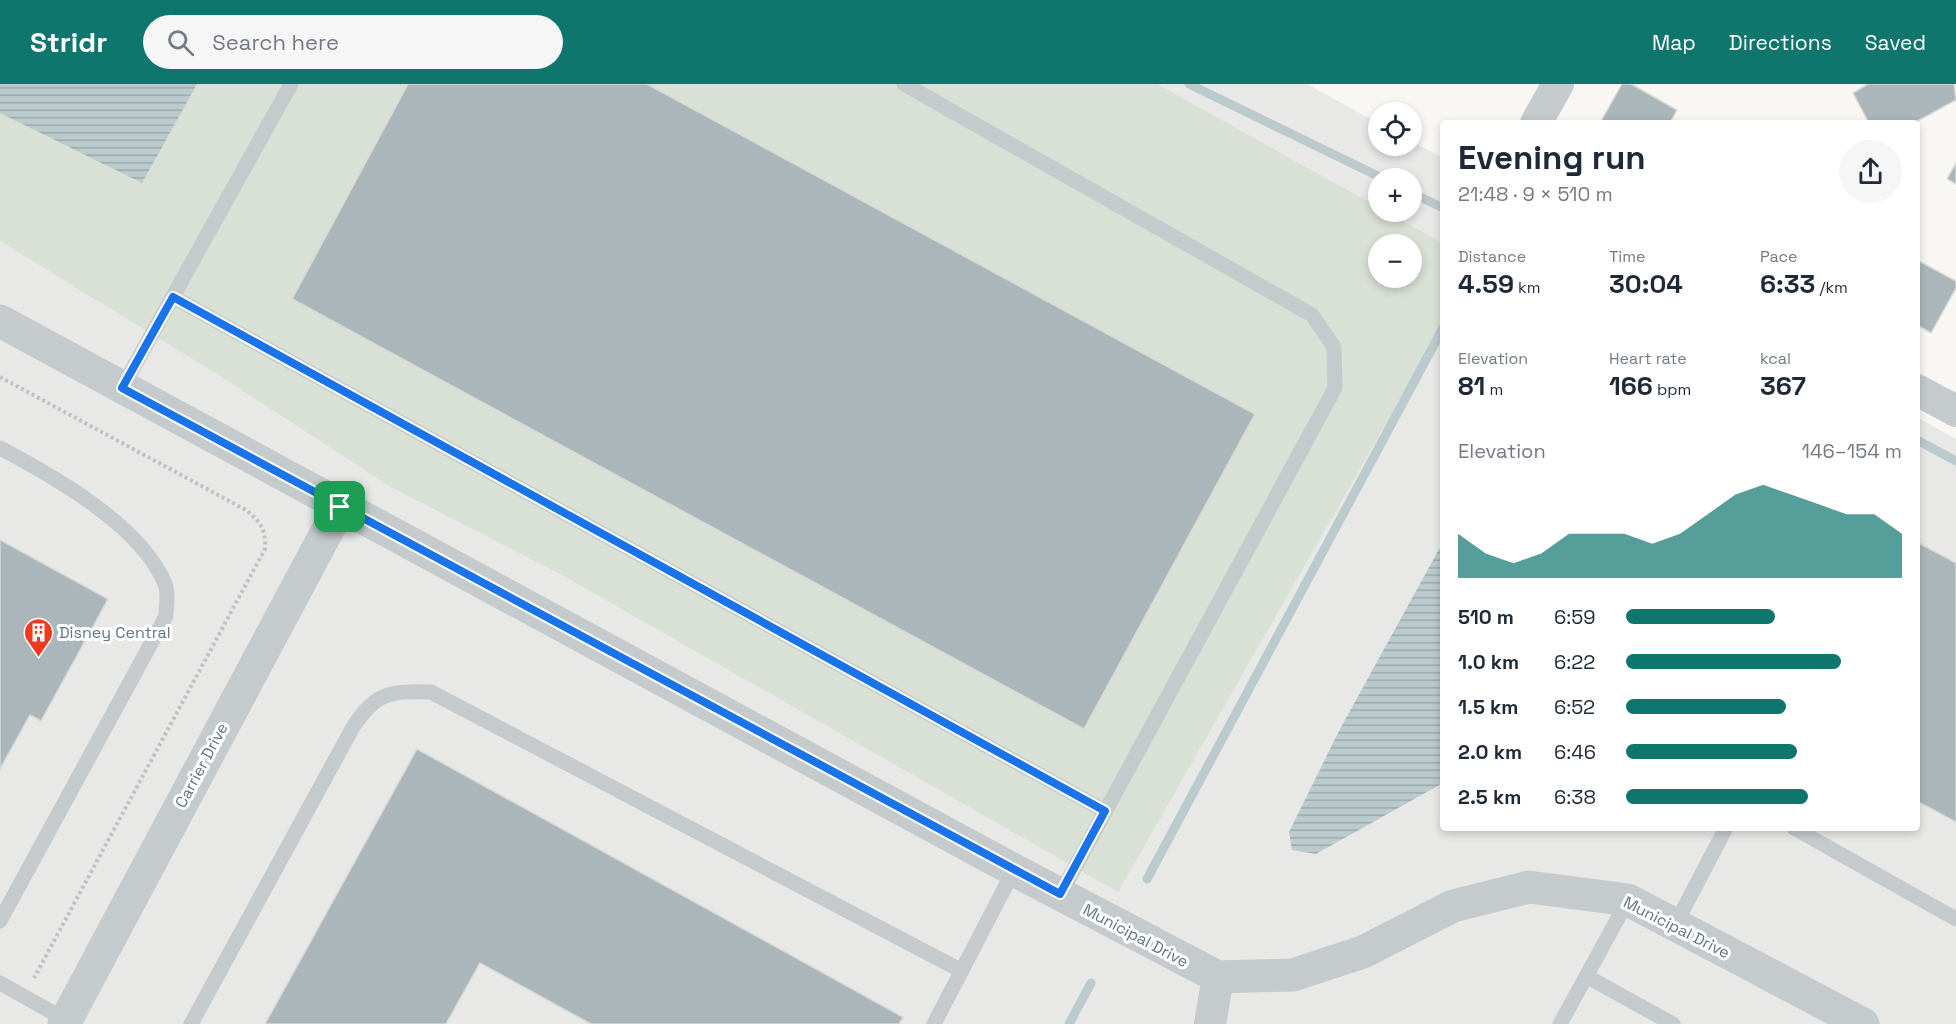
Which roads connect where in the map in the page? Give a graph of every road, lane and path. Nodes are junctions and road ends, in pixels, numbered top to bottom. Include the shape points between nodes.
1 (291, 84) edge
2 (904, 84) edge
3 (1558, 84) edge
4 (1538, 120) edge
5 (173, 297) junction
6 (0, 321) edge
7 (122, 388) junction
8 (1920, 392) edge
9 (1956, 411) edge
10 (0, 448) edge
11 (340, 507) junction
12 (1105, 811) junction
13 (1724, 831) edge
14 (1799, 831) edge
15 (1014, 870) junction
16 (1060, 894) junction
17 (1628, 900) junction
18 (1956, 919) edge
19 (0, 921) edge
20 (1674, 925) junction
21 (962, 971) junction
22 (1586, 976) junction
23 (1218, 977) junction
24 (0, 983) edge
25 (65, 1022) edge
26 (191, 1024) edge
27 (934, 1024) edge
28 (1210, 1024) edge
29 (1560, 1024) edge
30 (1673, 1024) edge
31 (1863, 1024) edge

1 - 5 lane
2 - 12 lane via 1312,315 1334,347 1335,388
3 - 4 street
5 - 7 lane
5 - 12 lane
6 - 7 street, Municipal Drive
7 - 11 street, Municipal Drive
8 - 9 street
10 - 19 lane via 98,506 147,554 166,586 166,616
11 - 15 street, Municipal Drive
11 - 25 street, Carrier Drive
12 - 16 lane
13 - 20 lane
14 - 18 lane
15 - 16 street, Municipal Drive
15 - 21 lane
16 - 23 street, Municipal Drive
17 - 20 street, Municipal Drive
17 - 22 lane
17 - 23 street, Municipal Drive via 1529,887 1453,906 1363,952 1293,975
20 - 31 street, Municipal Drive
21 - 26 lane via 431,692 409,692 386,695 367,706 352,727
21 - 27 lane
22 - 29 lane
22 - 30 lane
23 - 28 street
24 - 25 lane

